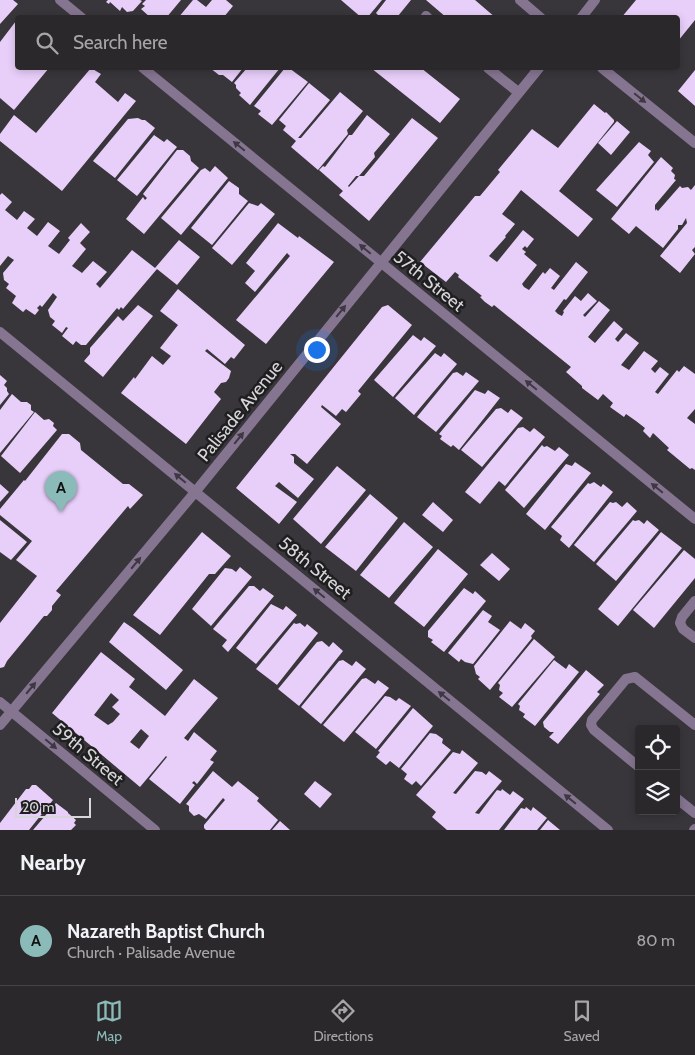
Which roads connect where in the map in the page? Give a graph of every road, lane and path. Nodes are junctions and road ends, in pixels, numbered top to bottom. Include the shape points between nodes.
1 (60, 0) edge
2 (520, 0) edge
3 (595, 0) edge
4 (78, 15) edge
5 (538, 15) edge
6 (583, 15) edge
7 (145, 70) edge
8 (490, 70) edge
9 (537, 70) edge
10 (604, 70) edge
11 (518, 92) junction
12 (695, 143) edge
13 (381, 263) junction
14 (0, 332) edge
15 (196, 491) junction
16 (695, 518) edge
17 (695, 601) edge
18 (695, 638) edge
19 (0, 702) edge
20 (11, 712) junction
21 (0, 725) edge
22 (695, 725) edge
23 (635, 764) edge
24 (680, 801) edge
25 (695, 813) edge
26 (155, 830) edge
27 (608, 830) edge

1 - 4 street
2 - 5 street
3 - 6 street
13 -> 7 street, 57th Street
8 - 11 street
9 - 11 street, Palisade Avenue
10 -> 12 street
11 - 13 street, Palisade Avenue
15 -> 13 street, Palisade Avenue
16 -> 13 street, 57th Street
15 -> 14 street, 58th Street
20 -> 15 street, Palisade Avenue
27 -> 15 street, 58th Street
17 - 18 street via 680,624
19 - 20 street, 59th Street
20 - 21 street, Palisade Avenue
20 -> 26 street, 59th Street
22 - 23 street via 635,677 626,679 591,725
24 - 25 street

